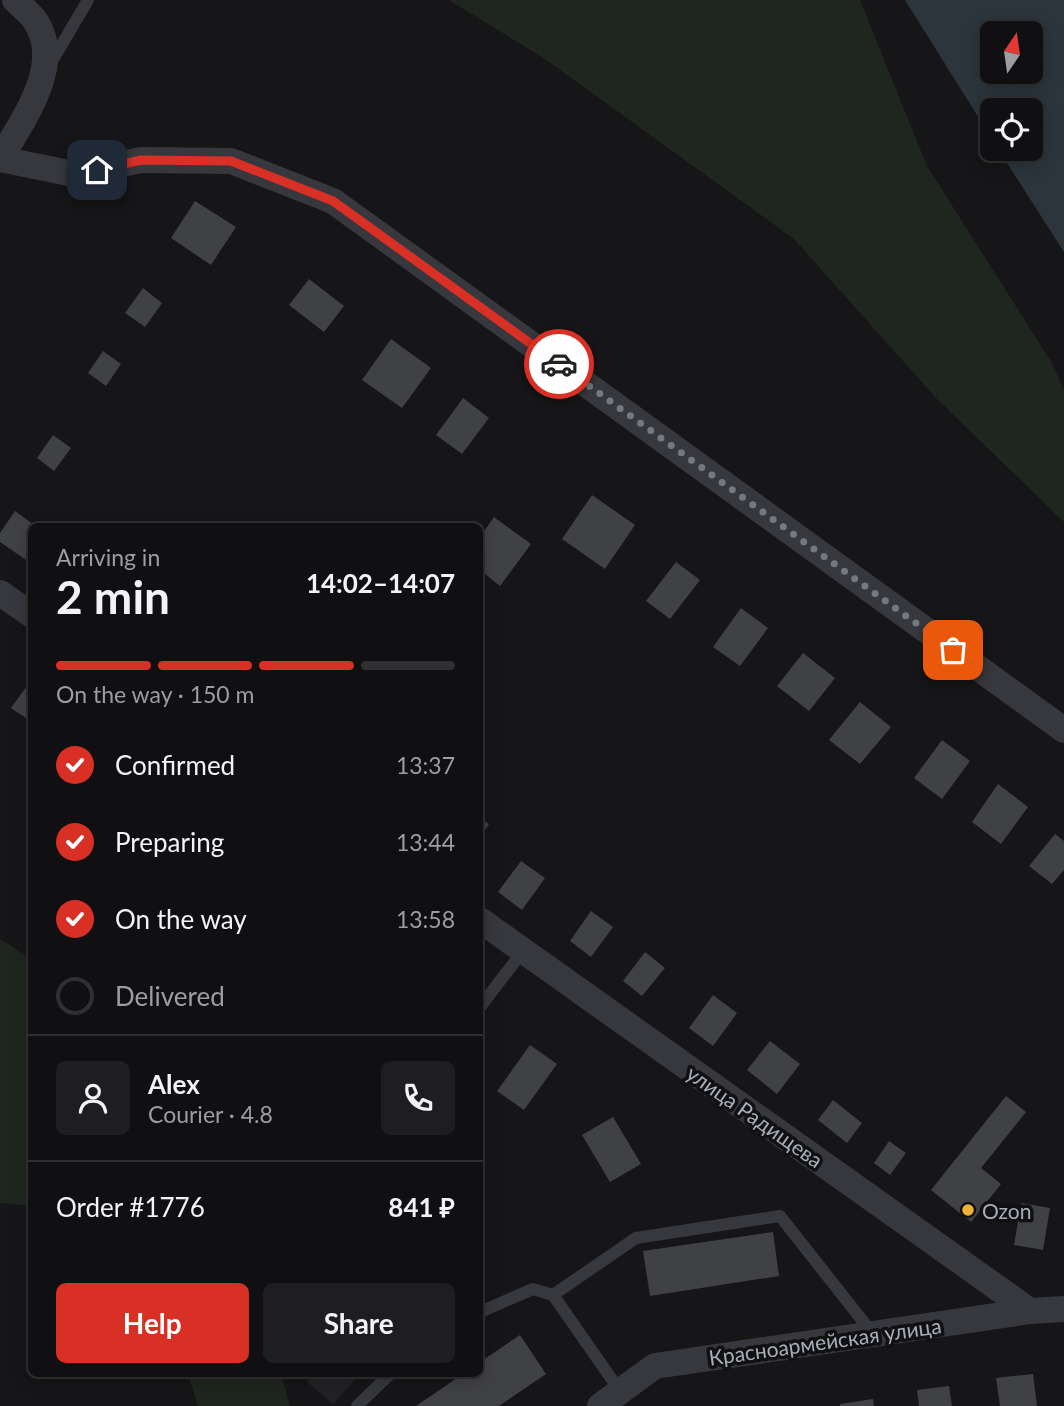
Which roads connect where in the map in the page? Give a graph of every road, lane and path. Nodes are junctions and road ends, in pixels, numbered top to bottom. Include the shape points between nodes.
1 (15, 0) edge
2 (88, 0) edge
3 (46, 71) junction
4 (11, 118) edge
5 (0, 159) edge
6 (0, 593) edge
7 (28, 612) edge
8 (1064, 730) edge
9 (483, 922) edge
10 (523, 951) junction
11 (483, 1003) edge
12 (553, 1295) junction
13 (1064, 1309) edge
14 (483, 1311) edge
15 (1030, 1311) junction
16 (873, 1334) junction
17 (387, 1377) edge
18 (610, 1399) edge
19 (357, 1406) edge

1 - 3 street via 35,21
2 - 3 lane
3 - 4 street
4 - 5 street
5 - 8 street via 74,174 141,160 231,161 333,201
6 - 7 street
9 - 10 street, улица Радищева
10 - 11 lane
10 - 15 street, улица Радищева
12 - 14 lane via 533,1289
12 - 16 lane via 636,1238 780,1216
12 - 18 lane
13 - 15 street, Красноармейская улица
15 - 16 street, Красноармейская улица
16 - 18 street, Красноармейская улица via 655,1366
17 - 19 lane

